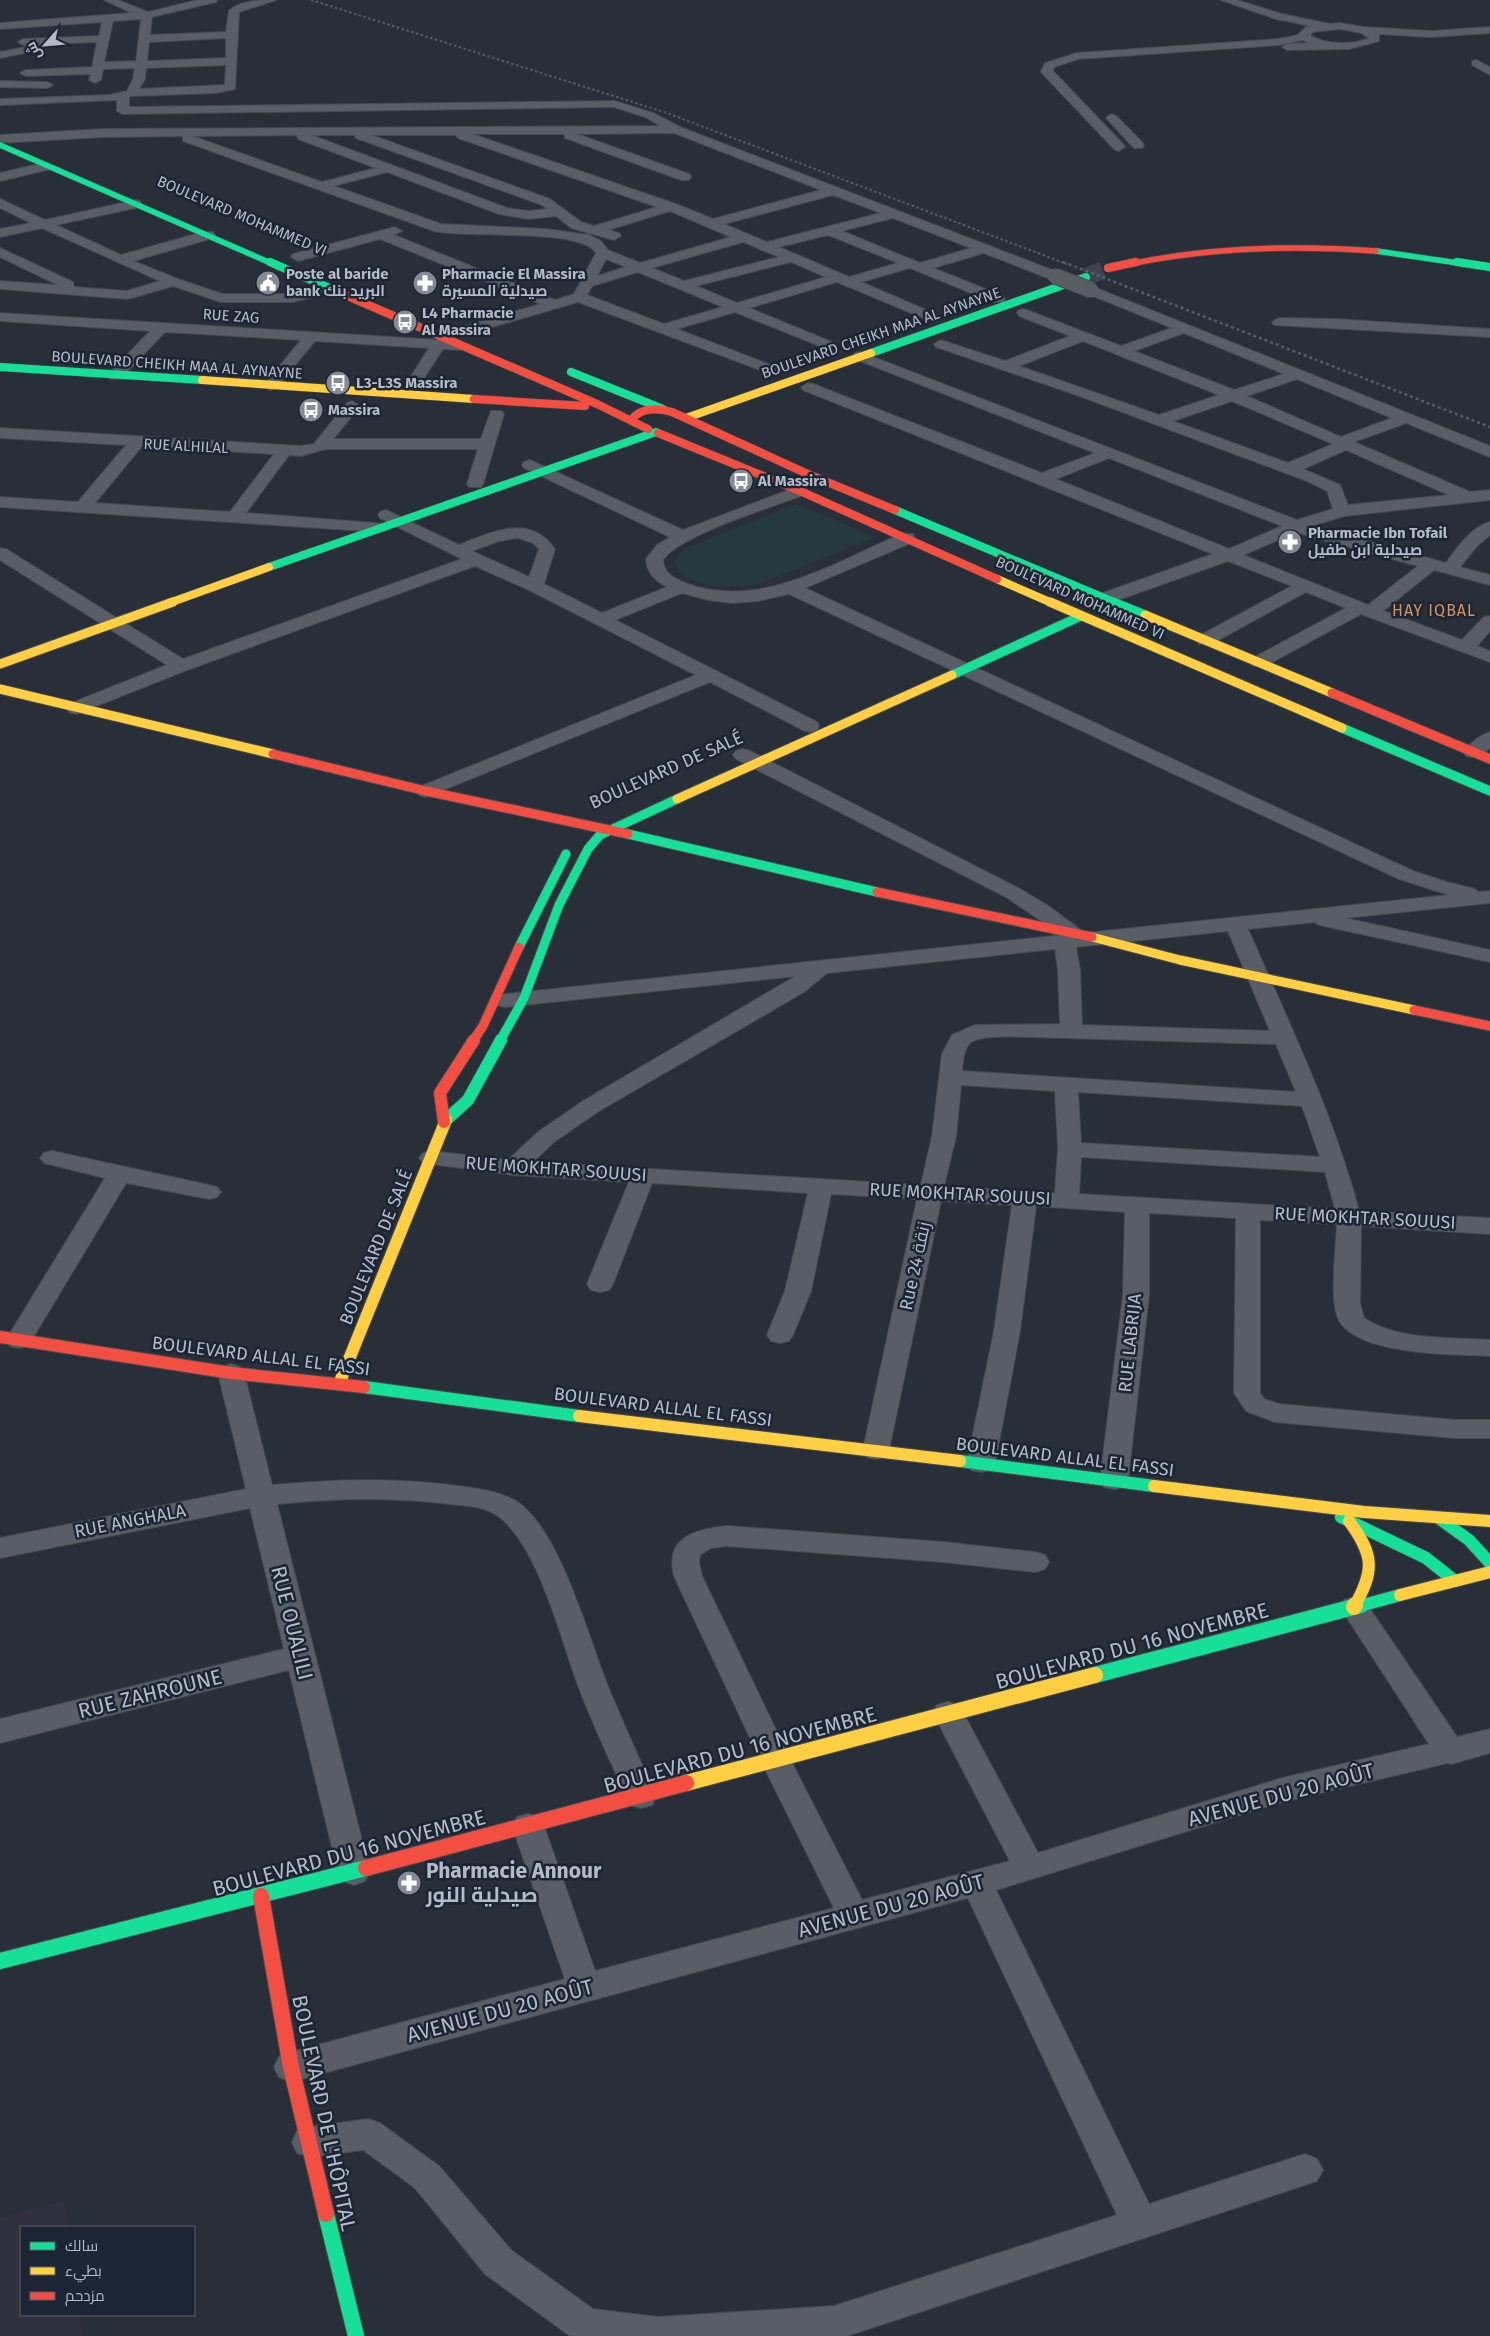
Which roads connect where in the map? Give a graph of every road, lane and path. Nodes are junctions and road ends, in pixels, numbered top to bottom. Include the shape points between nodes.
1 (109, 0) edge
2 (145, 0) edge
3 (212, 0) edge
4 (272, 0) edge
5 (1221, 2) edge
6 (123, 5) junction
7 (147, 15) junction
8 (108, 22) junction
9 (0, 26) edge
10 (1332, 26) junction
11 (165, 27) dead end
12 (1364, 30) junction
13 (1490, 30) edge
14 (0, 32) edge
15 (145, 33) junction
16 (1305, 34) junction
17 (232, 35) junction
18 (1490, 35) edge
19 (0, 38) edge
20 (104, 39) junction
21 (1375, 39) junction
22 (1328, 45) junction
23 (24, 49) junction
24 (0, 55) edge
25 (145, 56) junction
26 (231, 61) junction
27 (97, 62) junction
28 (1476, 63) dead end
29 (1070, 69) dead end
30 (1490, 72) edge
31 (16, 73) junction
32 (0, 80) edge
33 (0, 84) edge
34 (56, 84) dead end
35 (127, 94) junction
36 (91, 98) junction
37 (0, 102) edge
38 (395, 107) junction
39 (227, 111) junction
40 (1105, 111) dead end
41 (0, 127) edge
42 (444, 129) junction
43 (553, 129) junction
44 (346, 130) junction
45 (392, 130) junction
46 (676, 130) junction
47 (288, 131) junction
48 (172, 132) junction
49 (216, 132) junction
50 (25, 138) junction
51 (0, 139) edge
52 (0, 145) edge
53 (1138, 146) dead end
54 (1118, 147) dead end
55 (51, 149) dead end
56 (541, 162) junction
57 (47, 166) junction
58 (444, 166) junction
59 (388, 168) junction
60 (409, 176) junction
61 (0, 177) edge
62 (685, 178) dead end
63 (482, 179) junction
64 (322, 186) junction
65 (836, 190) junction
66 (0, 203) edge
67 (136, 204) junction
68 (166, 205) dead end
69 (671, 207) junction
70 (148, 209) junction
71 (504, 211) junction
72 (558, 212) junction
73 (687, 213) junction
74 (894, 214) junction
75 (44, 223) junction
76 (426, 223) junction
77 (710, 224) junction
78 (828, 230) junction
79 (0, 233) edge
80 (470, 233) junction
81 (208, 235) junction
82 (381, 235) junction
83 (741, 238) junction
84 (597, 242) junction
85 (764, 246) junction
86 (984, 249) junction
87 (0, 252) edge
88 (294, 255) joint
89 (792, 258) junction
90 (120, 260) junction
91 (315, 264) dead end
92 (915, 265) junction
93 (638, 267) junction
94 (1490, 267) edge
95 (1108, 268) tunnel mouth
96 (842, 280) junction
97 (173, 282) junction
98 (587, 283) junction
99 (1088, 283) junction
100 (0, 285) edge
101 (681, 286) junction
102 (331, 289) junction
103 (79, 291) junction
104 (128, 295) junction
105 (579, 297) junction
106 (998, 299) dead end
107 (554, 304) junction
108 (402, 306) dead end
109 (734, 307) junction
110 (384, 312) junction
111 (1024, 313) dead end
112 (0, 317) edge
113 (933, 318) dead end
114 (1279, 322) dead end
115 (1177, 323) junction
116 (96, 324) junction
117 (465, 327) joint
118 (161, 328) junction
119 (663, 329) junction
120 (1490, 333) edge
121 (486, 336) dead end
122 (1083, 336) junction
123 (311, 337) junction
124 (439, 344) junction
125 (941, 344) dead end
126 (827, 345) dead end
127 (460, 346) junction
128 (502, 350) dead end
129 (1121, 351) junction
130 (484, 355) junction
131 (860, 356) junction
132 (1007, 365) junction
133 (556, 366) dead end
134 (0, 368) edge
135 (771, 370) dead end
136 (1296, 374) junction
137 (115, 376) junction
138 (415, 381) dead end
139 (270, 386) junction
140 (808, 387) dead end
141 (1232, 395) junction
142 (352, 406) dead end
143 (603, 407) junction
144 (652, 409) junction
145 (667, 410) junction
146 (496, 414) dead end
147 (1406, 418) junction
148 (600, 420) dead end
149 (689, 420) junction
150 (1160, 420) junction
151 (638, 424) junction
152 (657, 432) junction
153 (0, 433) edge
154 (136, 443) junction
155 (1344, 443) junction
156 (322, 444) junction
157 (487, 444) junction
158 (284, 451) junction
159 (1490, 452) edge
160 (1108, 453) junction
161 (536, 468) junction
162 (1289, 469) junction
163 (1042, 479) junction
164 (475, 484) junction
165 (1334, 488) junction
166 (800, 492) junction
167 (1490, 495) edge
168 (1470, 498) junction
169 (0, 502) edge
170 (83, 506) junction
171 (1386, 507) junction
172 (1342, 511) junction
173 (235, 517) junction
174 (388, 521) junction
175 (355, 525) junction
176 (1296, 526) junction
177 (1490, 527) edge
178 (682, 536) junction
179 (907, 538) junction
180 (458, 551) junction
181 (0, 553) edge
182 (1228, 554) junction
183 (476, 560) junction
184 (1430, 565) junction
185 (1449, 570) junction
186 (1490, 580) edge
187 (535, 586) junction
188 (1305, 586) junction
189 (680, 588) junction
190 (791, 588) junction
191 (163, 593) dead end
192 (1106, 598) junction
193 (1066, 610) junction
194 (1365, 610) junction
195 (109, 615) junction
196 (1081, 616) junction
197 (600, 620) junction
198 (1490, 621) edge
199 (81, 622) dead end
200 (1205, 640) junction
201 (18, 645) dead end
202 (1465, 648) junction
203 (0, 652) edge
204 (1490, 657) edge
205 (1259, 662) junction
206 (0, 664) edge
207 (181, 666) junction
208 (959, 666) junction
209 (710, 676) junction
210 (0, 689) edge
211 (76, 708) junction
212 (810, 726) junction
213 (794, 733) dead end
214 (1490, 738) edge
215 (1481, 755) edge
216 (749, 756) junction
217 (426, 791) junction
218 (1490, 791) edge
219 (601, 817) dead end
220 (609, 829) junction
221 (580, 833) junction
222 (1441, 887) junction
223 (1489, 897) edge
224 (1425, 904) junction
225 (1306, 916) junction
226 (1235, 923) junction
227 (1070, 938) junction
228 (1100, 938) junction
229 (1422, 942) junction
230 (1490, 956) edge
231 (821, 967) junction
232 (1259, 978) junction
233 (524, 998) junction
234 (496, 1001) junction
235 (1490, 1026) edge
236 (1071, 1031) junction
237 (1283, 1038) junction
238 (950, 1077) junction
239 (1066, 1086) junction
240 (1311, 1100) junction
241 (444, 1122) junction
242 (1070, 1149) junction
243 (52, 1158) dead end
244 (431, 1158) junction
245 (1335, 1165) junction
246 (513, 1168) junction
247 (119, 1174) junction
248 (643, 1176) junction
249 (821, 1186) junction
250 (209, 1192) dead end
251 (930, 1192) junction
252 (1025, 1198) junction
253 (1067, 1200) junction
254 (1137, 1205) junction
255 (1248, 1211) junction
256 (1349, 1217) junction
257 (1490, 1226) edge
258 (600, 1284) dead end
259 (780, 1336) dead end
260 (9, 1339) edge
261 (1490, 1348) edge
262 (231, 1373) junction
263 (339, 1384) junction
264 (1490, 1429) edge
265 (876, 1450) junction
266 (981, 1463) junction
267 (1114, 1480) junction
268 (261, 1496) junction
269 (1322, 1508) junction
270 (1440, 1519) junction
271 (1349, 1521) junction
272 (1490, 1521) edge
273 (0, 1548) edge
274 (1035, 1562) dead end
275 (1490, 1563) edge
276 (1490, 1572) edge
277 (1455, 1581) junction
278 (1354, 1608) junction
279 (300, 1656) junction
280 (948, 1714) junction
281 (0, 1731) edge
282 (1490, 1741) edge
283 (1451, 1752) junction
284 (775, 1759) junction
285 (641, 1796) junction
286 (528, 1826) junction
287 (1030, 1868) junction
288 (354, 1872) junction
289 (976, 1882) junction
290 (261, 1896) junction
291 (854, 1916) junction
292 (0, 1961) edge
293 (586, 1989) junction
294 (292, 2067) junction
295 (310, 2142) junction
296 (1306, 2170) dead end
297 (1140, 2224) junction
298 (356, 2336) edge

1 - 6 street
2 - 6 street
3 - 7 street
4 - 17 street via 234,11 227,23
5 - 10 street
5 - 16 street
6 - 7 street
7 - 8 street
7 - 15 street
8 - 9 street
8 - 14 street
8 - 20 street
10 - 12 street
10 - 16 street
11 - 15 street
12 - 13 street via 1431,34
12 - 21 street via 1372,33
14 - 19 street via 8,36
15 - 17 street
15 - 25 street
16 - 22 street
16 - 54 street via 1267,43 1077,56 1049,65 1047,72
17 - 26 street via 226,49
18 - 21 street via 1422,40
20 - 23 street
20 - 27 street
21 - 22 street via 1362,44
22 - 29 street via 1107,58 1075,64
23 - 24 street
23 - 31 street
25 - 26 street
25 - 27 street
25 - 35 street via 143,79
26 - 35 street via 226,75 231,87 227,90
27 - 31 street
27 - 36 street via 89,84
28 - 30 street
31 - 32 street
33 - 34 street
35 - 36 street
35 - 39 street via 118,112
36 - 37 street
38 - 39 street
38 - 45 street
38 - 46 street via 609,104 649,115
39 - 49 street
40 - 53 street
41 - 50 street
42 - 43 street
42 - 45 street
42 - 56 street
43 - 46 street
43 - 62 street
44 - 45 street
44 - 47 street
44 - 58 street
46 - 65 street
47 - 49 street
47 - 59 street
48 - 49 street
48 - 50 street
48 - 64 street
50 - 51 street
50 - 55 street
52 - 57 street, BOULEVARD MOHAMMED VI
56 - 63 street
56 - 69 street
57 - 61 street
57 - 67 street, BOULEVARD MOHAMMED VI
58 - 60 street
58 - 63 street
59 - 60 street
59 - 64 street
60 - 71 street
63 - 72 street via 546,202
64 - 76 street
65 - 74 street
65 - 77 street
66 - 75 street
67 - 70 street, BOULEVARD MOHAMMED VI
67 - 75 street
68 - 70 street
69 - 73 street
69 - 84 street
70 - 81 street, BOULEVARD MOHAMMED VI
71 - 72 street via 528,215
71 - 80 street
72 - 84 street
73 - 77 street
73 - 84 street
74 - 78 street
74 - 86 street
75 - 79 street
75 - 90 street
76 - 80 street
76 - 82 street
77 - 83 street
78 - 85 street
78 - 92 street
80 - 84 street via 554,233
81 - 90 street
81 - 102 street, BOULEVARD MOHAMMED VI
82 - 88 street
82 - 107 street
83 - 85 street
83 - 93 street
84 - 93 street
84 - 98 street
85 - 89 street
86 - 92 street
86 - 99 street, bridge via 1056,276
87 - 103 street
88 - 91 street, BOULEVARD MOHAMMED VI
89 - 96 street
89 - 101 street
90 - 97 street
92 - 96 street
92 - 106 street
93 - 98 street
93 - 101 street
94 - 95 street via 1369,249 1290,244 1214,248
96 - 109 street
96 - 113 street
97 - 102 street via 221,298 292,298
97 - 104 street
98 - 105 street
99 - 115 street
99 - 131 street, BOULEVARD CHEIKH MAA AL AYNAYNE
100 - 103 street
101 - 109 street
102 - 110 street, BOULEVARD MOHAMMED VI
103 - 104 street
104 - 116 street
105 - 107 street
105 - 119 street
107 - 117 street
108 - 110 street
109 - 119 street
109 - 126 street
110 - 127 street, BOULEVARD MOHAMMED VI
111 - 122 street
112 - 116 street, RUE ZAG
114 - 120 street
115 - 129 street
115 - 136 street
116 - 118 street, RUE ZAG
117 - 121 street
118 - 123 street, RUE ZAG
118 - 137 street
119 - 135 street
122 - 129 street
122 - 132 street
123 - 124 street, RUE ZAG
123 - 139 street
124 - 127 street, RUE ZAG
124 - 138 street
125 - 132 street
127 - 130 street, BOULEVARD MOHAMMED VI
128 - 130 street
129 - 141 street
130 - 143 street, BOULEVARD MOHAMMED VI
131 - 149 street, BOULEVARD CHEIKH MAA AL AYNAYNE
131 - 160 street
132 - 150 street
133 - 145 street
134 - 137 street, BOULEVARD CHEIKH MAA AL AYNAYNE
136 - 141 street
136 - 147 street
137 - 139 street, BOULEVARD CHEIKH MAA AL AYNAYNE
139 - 143 street, BOULEVARD CHEIKH MAA AL AYNAYNE
140 - 163 street
141 - 150 street
141 - 155 street
142 - 156 street
143 - 144 street, BOULEVARD CHEIKH MAA AL AYNAYNE
143 - 151 street, BOULEVARD MOHAMMED VI
144 - 145 street, BOULEVARD CHEIKH MAA AL AYNAYNE
144 - 151 street via 635,414 632,419
145 - 149 street, BOULEVARD MOHAMMED VI
146 - 157 street
147 - 155 street
147 - 159 street
148 - 151 street
149 - 152 street, BOULEVARD CHEIKH MAA AL AYNAYNE via 693,426 686,431 672,434
149 - 192 street, BOULEVARD MOHAMMED VI via 810,475
150 - 162 street
151 - 152 street, BOULEVARD MOHAMMED VI
151 - 161 street
152 - 161 street
152 - 166 street, BOULEVARD MOHAMMED VI
153 - 154 street, RUE ALHILAL
154 - 158 street, RUE ALHILAL
154 - 170 street
155 - 162 street
155 - 168 street
156 - 157 street, RUE ALHILAL
156 - 158 street, RUE ALHILAL via 312,450
157 - 164 street
158 - 173 street
160 - 163 street
160 - 176 street
161 - 164 street
161 - 174 street
161 - 178 street
162 - 165 street
163 - 182 street
164 - 174 street
165 - 171 street
165 - 172 street
166 - 178 street
166 - 179 street, BOULEVARD MOHAMMED VI
167 - 168 street
168 - 171 street
169 - 170 street
170 - 173 street
171 - 172 street
172 - 176 street
173 - 175 street
174 - 175 street
174 - 180 street
174 - 195 street
175 - 191 street
176 - 182 street
176 - 184 street via 1347,544
177 - 185 street via 1471,542
178 - 189 street via 664,545 655,556 654,568 663,579
179 - 190 street
179 - 193 street, BOULEVARD MOHAMMED VI
180 - 183 street
180 - 187 street via 499,536 520,532 531,535 547,549
181 - 195 street
182 - 188 street
182 - 192 street
183 - 187 street
183 - 207 street
184 - 185 street
184 - 194 street
185 - 186 street
187 - 197 street
188 - 194 street
188 - 200 street
189 - 190 street via 724,597 771,594
189 - 197 street
190 - 208 street
192 - 200 street, BOULEVARD MOHAMMED VI
193 - 196 street, BOULEVARD MOHAMMED VI
193 - 208 street, BOULEVARD DE SALÉ
194 - 202 street
194 - 205 street
195 - 199 street
195 - 206 street
195 - 207 street
196 - 208 street, BOULEVARD DE SALÉ
196 - 218 street, BOULEVARD MOHAMMED VI
197 - 209 street
198 - 202 street
200 - 205 street, BOULEVARD MOHAMMED VI
201 - 203 street
202 - 204 street
205 - 215 street, BOULEVARD MOHAMMED VI
207 - 211 street
208 - 212 street, BOULEVARD DE SALÉ
208 - 216 street, BOULEVARD DE SALÉ
208 - 222 street via 1406,875
209 - 212 street
209 - 217 street
210 - 211 street
211 - 217 street
212 - 213 street, BOULEVARD DE SALÉ
214 - 215 street
216 - 220 street, BOULEVARD DE SALÉ
216 - 227 street via 1013,893 1040,909
217 - 221 street
219 - 221 street, BOULEVARD DE SALÉ
220 - 221 street
220 - 227 street
220 - 233 street, BOULEVARD DE SALÉ via 600,834 588,849 560,905
221 - 234 street, BOULEVARD DE SALÉ via 532,915
222 - 223 street
222 - 224 street
223 - 224 street
224 - 225 street
224 - 229 street
225 - 226 street
225 - 229 street
226 - 228 street
226 - 232 street
227 - 228 street
227 - 231 street
227 - 236 street
228 - 232 street
229 - 230 street
231 - 233 street
231 - 246 street via 796,987 591,1106 546,1137
232 - 235 street
232 - 237 street
233 - 234 street
233 - 241 street, BOULEVARD DE SALÉ via 468,1100
234 - 241 street, BOULEVARD DE SALÉ via 476,1039 440,1093
236 - 237 street
236 - 238 street, Rue 24 زنقة via 975,1032 956,1045
237 - 240 street
238 - 239 street
238 - 251 street, Rue 24 زنقة via 944,1136
239 - 240 street
239 - 242 street
240 - 245 street
241 - 244 street, BOULEVARD DE SALÉ
242 - 245 street
242 - 253 street
243 - 247 street
244 - 246 street, RUE MOKHTAR SOUUSI
244 - 263 street, BOULEVARD DE SALÉ
245 - 256 street
246 - 248 street, RUE MOKHTAR SOUUSI
247 - 250 street
247 - 260 street
248 - 249 street, RUE MOKHTAR SOUUSI
248 - 258 street
249 - 251 street, RUE MOKHTAR SOUUSI
249 - 259 street via 798,1291
251 - 252 street, RUE MOKHTAR SOUUSI
251 - 265 street, Rue 24 زنقة
252 - 253 street, RUE MOKHTAR SOUUSI
252 - 266 street via 1000,1377
253 - 254 street, RUE MOKHTAR SOUUSI
254 - 255 street, RUE MOKHTAR SOUUSI
254 - 267 street, RUE LABRIJA via 1136,1295
255 - 256 street, RUE MOKHTAR SOUUSI
255 - 264 street via 1247,1393 1255,1405 1275,1413 1455,1429
256 - 257 street, RUE MOKHTAR SOUUSI
256 - 261 street via 1347,1303 1354,1323 1367,1332 1387,1338
260 - 262 street, BOULEVARD ALLAL EL FASSI
262 - 263 street, BOULEVARD ALLAL EL FASSI
262 - 268 street, RUE OUALILI
263 - 265 street, BOULEVARD ALLAL EL FASSI
265 - 266 street, BOULEVARD ALLAL EL FASSI
266 - 267 street, BOULEVARD ALLAL EL FASSI
267 - 269 street, BOULEVARD ALLAL EL FASSI
268 - 273 street, RUE ANGHALA
268 - 279 street, RUE OUALILI
268 - 285 street, RUE ANGHALA via 326,1490 416,1490 494,1501 509,1509 532,1537 553,1577 594,1687
269 - 270 street, BOULEVARD ALLAL EL FASSI
269 - 271 street, BOULEVARD ALLAL EL FASSI
270 - 272 street, BOULEVARD ALLAL EL FASSI
270 - 275 street via 1469,1540
271 - 277 street, BOULEVARD ALLAL EL FASSI via 1426,1558
271 - 278 street via 1363,1538 1373,1569 1368,1586
274 - 284 street via 728,1536 707,1538 691,1547 685,1559 688,1576
276 - 277 street, BOULEVARD DU 16 NOVEMBRE
277 - 278 street, BOULEVARD DU 16 NOVEMBRE
278 - 280 street, BOULEVARD DU 16 NOVEMBRE
278 - 283 street
279 - 281 street, RUE ZAHROUNE
279 - 288 street, RUE OUALILI
280 - 284 street, BOULEVARD DU 16 NOVEMBRE
280 - 287 street
282 - 283 street, AVENUE DU 20 AOÛT
283 - 287 street, AVENUE DU 20 AOÛT via 1282,1790
284 - 285 street, BOULEVARD DU 16 NOVEMBRE
284 - 291 street
285 - 286 street, BOULEVARD DU 16 NOVEMBRE
286 - 288 street, BOULEVARD DU 16 NOVEMBRE
286 - 293 street
287 - 289 street, AVENUE DU 20 AOÛT
288 - 290 street, BOULEVARD DU 16 NOVEMBRE
289 - 291 street, AVENUE DU 20 AOÛT
289 - 297 street
290 - 292 street, BOULEVARD DU 16 NOVEMBRE
290 - 294 street, BOULEVARD DE L'HÔPITAL
291 - 293 street, AVENUE DU 20 AOÛT
293 - 294 street, AVENUE DU 20 AOÛT
294 - 295 street, BOULEVARD DE L'HÔPITAL
295 - 297 street via 368,2134 427,2178 498,2262 586,2326 658,2334 834,2323
295 - 298 street, BOULEVARD DE L'HÔPITAL
296 - 297 street

